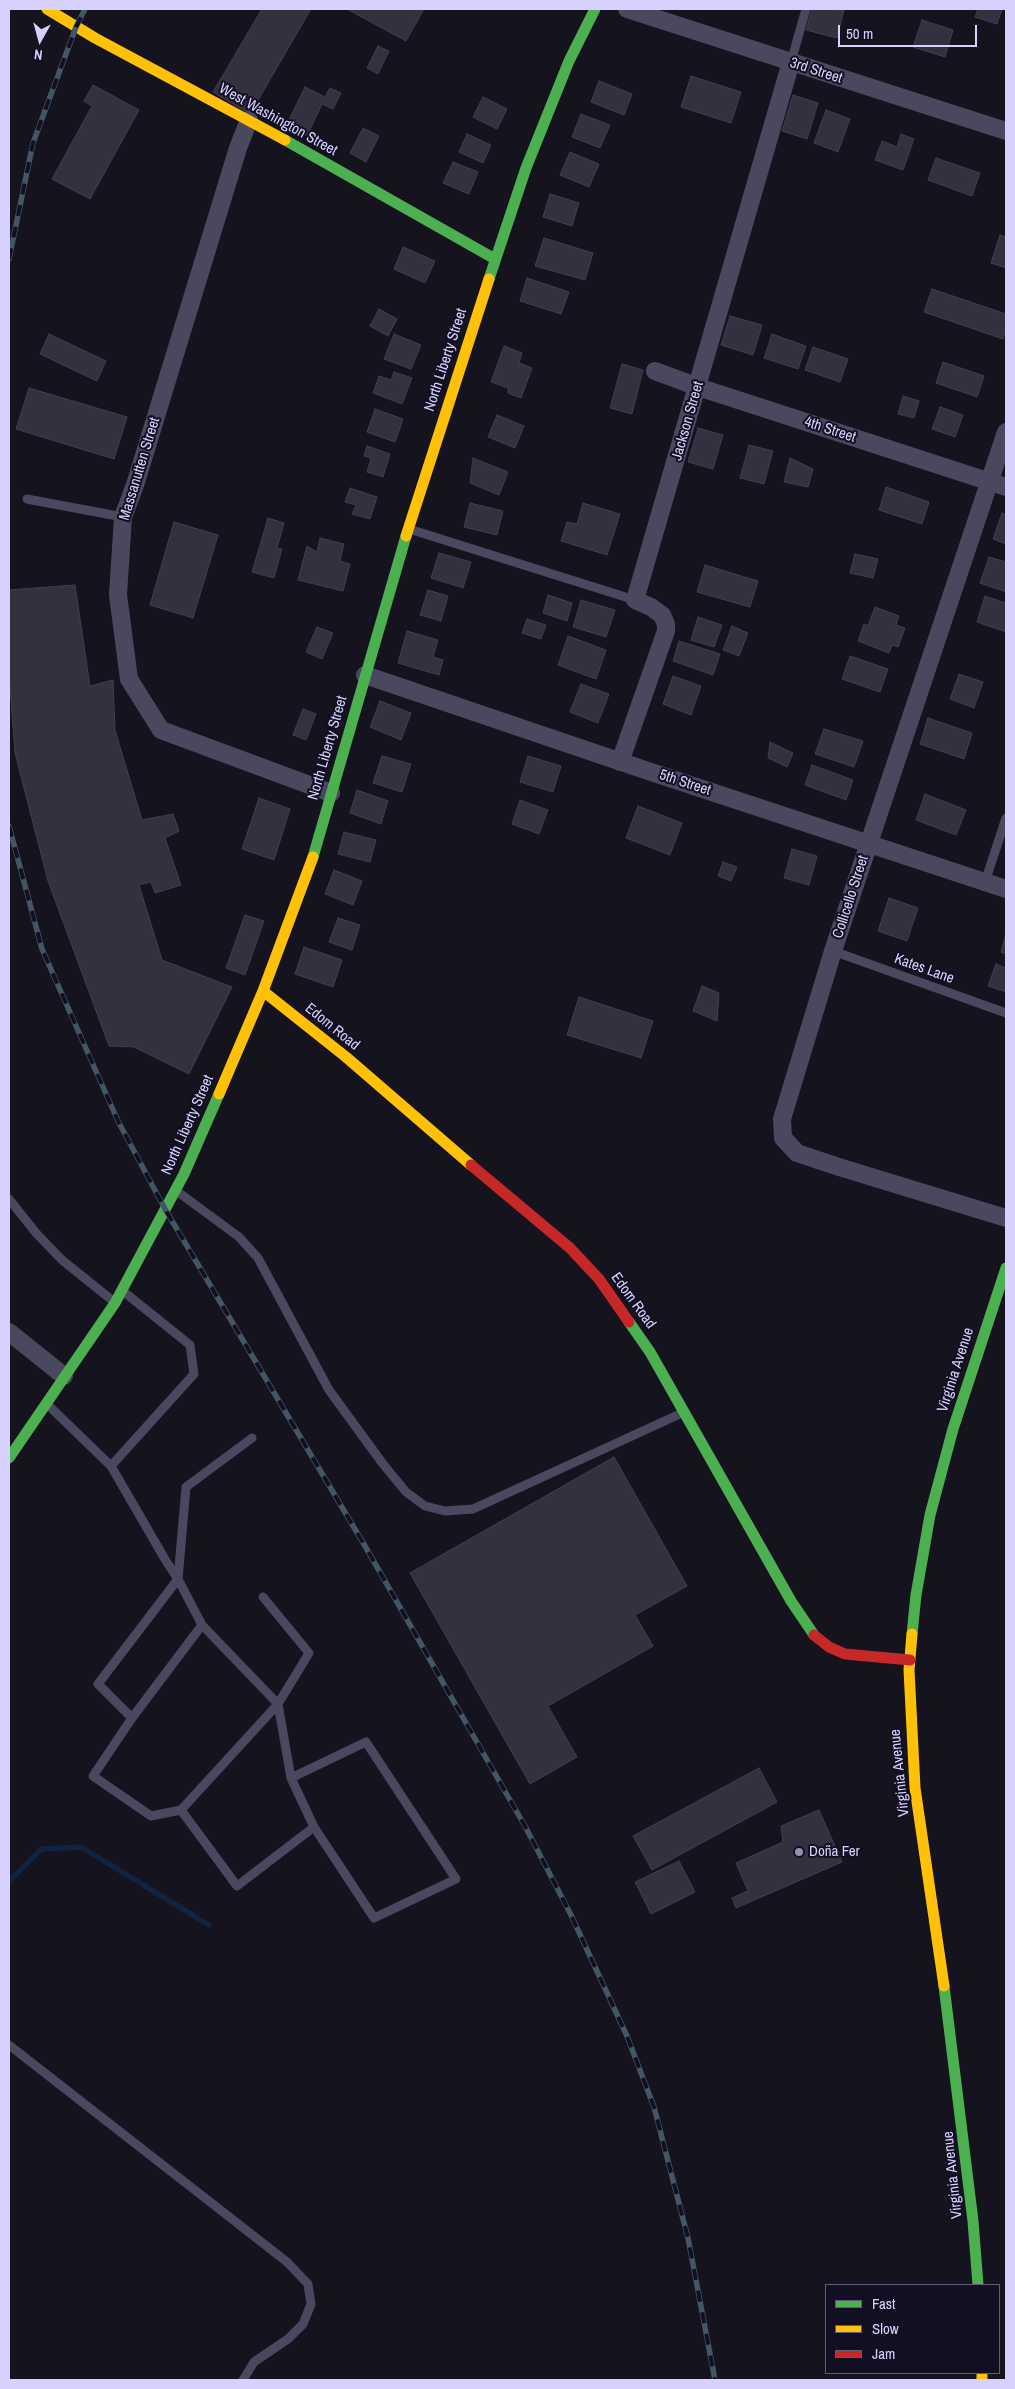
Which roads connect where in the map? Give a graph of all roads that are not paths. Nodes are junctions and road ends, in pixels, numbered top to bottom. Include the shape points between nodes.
1 (47, 9) edge
2 (595, 9) edge
3 (627, 9) edge
4 (806, 9) edge
5 (790, 62) junction
6 (249, 120) junction
7 (1006, 131) edge
8 (495, 260) junction
9 (655, 371) dead end
10 (698, 387) junction
11 (1006, 432) edge
12 (998, 484) edge
13 (27, 499) dead end
14 (123, 516) junction
15 (408, 529) junction
16 (635, 600) junction
17 (366, 675) junction
18 (620, 762) junction
19 (331, 793) junction
20 (1006, 818) edge
21 (869, 843) junction
22 (985, 882) junction
23 (1006, 889) edge
24 (833, 951) junction
25 (263, 990) junction
26 (1006, 1013) edge
27 (176, 1190) junction
28 (9, 1199) edge
29 (1006, 1218) edge
30 (1006, 1268) edge
31 (122, 1290) junction
32 (115, 1303) junction
33 (9, 1332) edge
34 (64, 1376) junction
35 (46, 1403) junction
36 (685, 1412) junction
37 (252, 1438) dead end
38 (9, 1458) edge
39 (111, 1466) junction
40 (178, 1579) junction
41 (263, 1597) dead end
42 (202, 1625) junction
43 (910, 1660) junction
44 (278, 1704) junction
45 (132, 1718) junction
46 (291, 1778) junction
47 (181, 1810) junction
48 (314, 1827) junction
49 (9, 2045) edge
50 (978, 2284) edge
51 (243, 2380) edge

1 - 6 street, West Washington Street
2 - 8 street, North Liberty Street via 569,61 529,159
3 - 5 street, 3rd Street
4 - 5 lane
5 - 7 street, 3rd Street
5 - 10 street, Jackson Street
6 - 8 street, West Washington Street
6 - 14 street, Massanutten Street
8 - 15 street, North Liberty Street
9 - 10 street, 4th Street
10 - 12 street, 4th Street
10 - 16 street, Jackson Street
11 - 12 street, Collicello Street
12 - 21 street, Collicello Street
13 - 14 lane
14 - 19 street, Massanutten Street via 118,595 129,679 161,730
15 - 16 lane
15 - 17 street, North Liberty Street
16 - 18 street via 662,615 666,632
17 - 18 street, 5th Street
17 - 19 street, North Liberty Street
18 - 21 street, 5th Street
19 - 25 street, North Liberty Street via 313,856
20 - 22 lane
21 - 22 street, 5th Street
21 - 24 street, Collicello Street
22 - 23 street, 5th Street
24 - 26 lane, Kates Lane
24 - 29 street, Collicello Street via 782,1119 783,1138 797,1153
25 - 27 street, North Liberty Street
25 - 36 street, Edom Road via 570,1248 599,1279 632,1324
27 - 31 street, North Liberty Street
27 - 36 lane via 239,1238 258,1258 329,1390 388,1471 406,1492 425,1506 445,1511 472,1509
28 - 32 lane via 62,1260
30 - 43 street, Virginia Avenue via 955,1420 932,1506 916,1595
31 - 32 street, North Liberty Street
31 - 39 lane via 190,1345 194,1374
32 - 34 street, North Liberty Street
33 - 34 street
34 - 35 street, North Liberty Street
35 - 38 street, North Liberty Street
35 - 39 lane
36 - 43 street, Edom Road via 812,1634 845,1654
37 - 40 lane via 186,1487
39 - 40 lane
40 - 42 lane
40 - 45 lane via 98,1684
41 - 44 lane via 309,1653
42 - 44 lane
42 - 45 lane
43 - 50 street, Virginia Avenue via 914,1781 956,2065
44 - 46 lane
44 - 47 lane
45 - 47 lane via 93,1776 150,1816
46 - 48 lane
46 - 48 lane via 366,1742 456,1879 374,1918
47 - 48 lane via 237,1886
49 - 51 lane via 287,2262 308,2284 312,2300 306,2320 288,2339 254,2362

